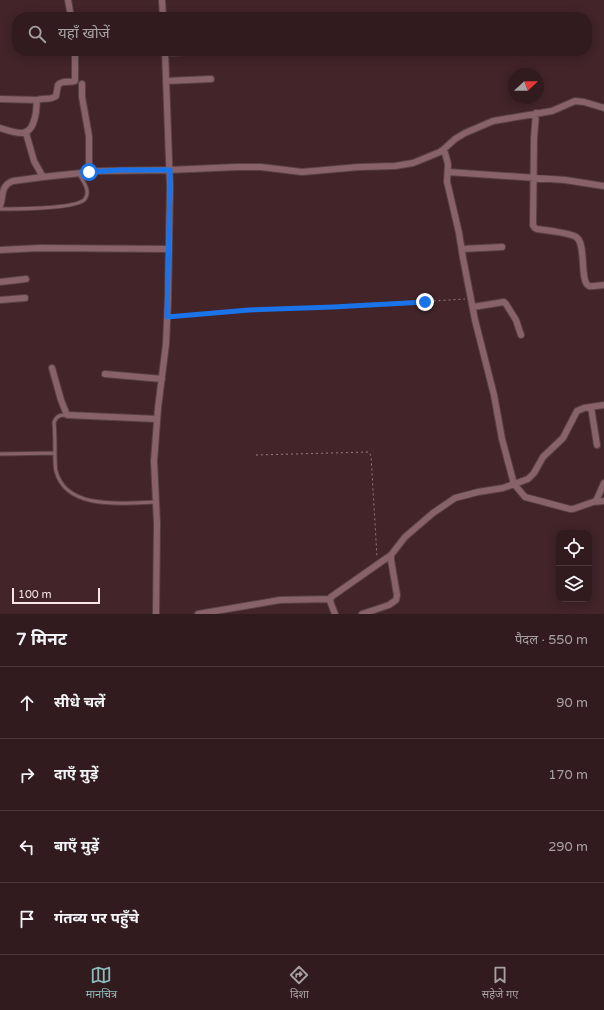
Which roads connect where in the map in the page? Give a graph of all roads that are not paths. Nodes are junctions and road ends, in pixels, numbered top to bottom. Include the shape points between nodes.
1 (68, 0) edge
2 (162, 0) edge
3 (70, 12) edge
4 (163, 12) edge
5 (75, 56) edge
6 (165, 56) edge
7 (211, 79) dead end
8 (166, 81) junction
9 (82, 84) dead end
10 (0, 99) edge
11 (37, 100) junction
12 (604, 108) edge
13 (536, 113) junction
14 (0, 128) edge
15 (26, 133) junction
16 (444, 149) junction
17 (170, 170) junction
18 (89, 172) junction
19 (448, 172) junction
20 (78, 173) junction
21 (43, 177) junction
22 (533, 178) junction
23 (604, 186) edge
24 (0, 207) edge
25 (502, 247) dead end
26 (169, 249) junction
27 (462, 249) junction
28 (0, 250) edge
29 (26, 279) dead end
30 (0, 282) edge
31 (604, 285) edge
32 (25, 298) dead end
33 (0, 300) edge
34 (473, 307) junction
35 (521, 334) dead end
36 (52, 368) dead end
37 (105, 374) dead end
38 (162, 379) junction
39 (604, 405) edge
40 (591, 407) junction
41 (67, 415) junction
42 (157, 419) junction
43 (597, 446) dead end
44 (55, 453) junction
45 (0, 454) edge
46 (604, 483) edge
47 (514, 484) junction
48 (596, 501) junction
49 (604, 501) edge
50 (156, 502) junction
51 (391, 555) junction
52 (330, 599) junction
53 (156, 614) edge
54 (198, 614) edge
55 (335, 614) edge
56 (362, 614) edge

1 - 3 street
2 - 4 street
5 - 11 street via 75,81 59,83 55,98
6 - 8 street
7 - 8 street
8 - 17 street
9 - 18 street via 89,136
10 - 11 street
11 - 15 street via 35,118
12 - 13 street via 575,101 552,111
13 - 16 street via 493,121 465,133
13 - 22 street
14 - 15 street
15 - 21 street via 34,161
16 - 17 street via 413,162 395,166 302,172 237,167
16 - 19 street
17 - 18 street
17 - 26 street
18 - 20 street
19 - 22 street
19 - 27 street via 449,190
20 - 21 street
20 - 24 lane via 87,190 82,202 42,208
21 - 24 street via 8,183 3,190
22 - 23 street
22 - 31 street via 535,228 578,237 586,284
25 - 27 street
26 - 28 street
26 - 38 street via 166,344
27 - 34 street
29 - 30 street
32 - 33 street
34 - 35 street via 504,302 516,320
34 - 47 street
36 - 41 street
37 - 38 street
38 - 42 street
39 - 40 street
40 - 43 street
40 - 47 street via 577,411 563,438 543,457 532,476
41 - 42 street
41 - 44 lane via 58,416 54,422
42 - 50 street via 154,461
44 - 45 lane
44 - 50 lane via 60,481 64,487 80,497 100,502
46 - 48 street
47 - 48 street via 525,497 570,509
47 - 51 street via 455,498 405,538
48 - 49 street
50 - 53 street
51 - 52 street
51 - 56 street via 396,600
52 - 54 street via 280,600
52 - 55 street

